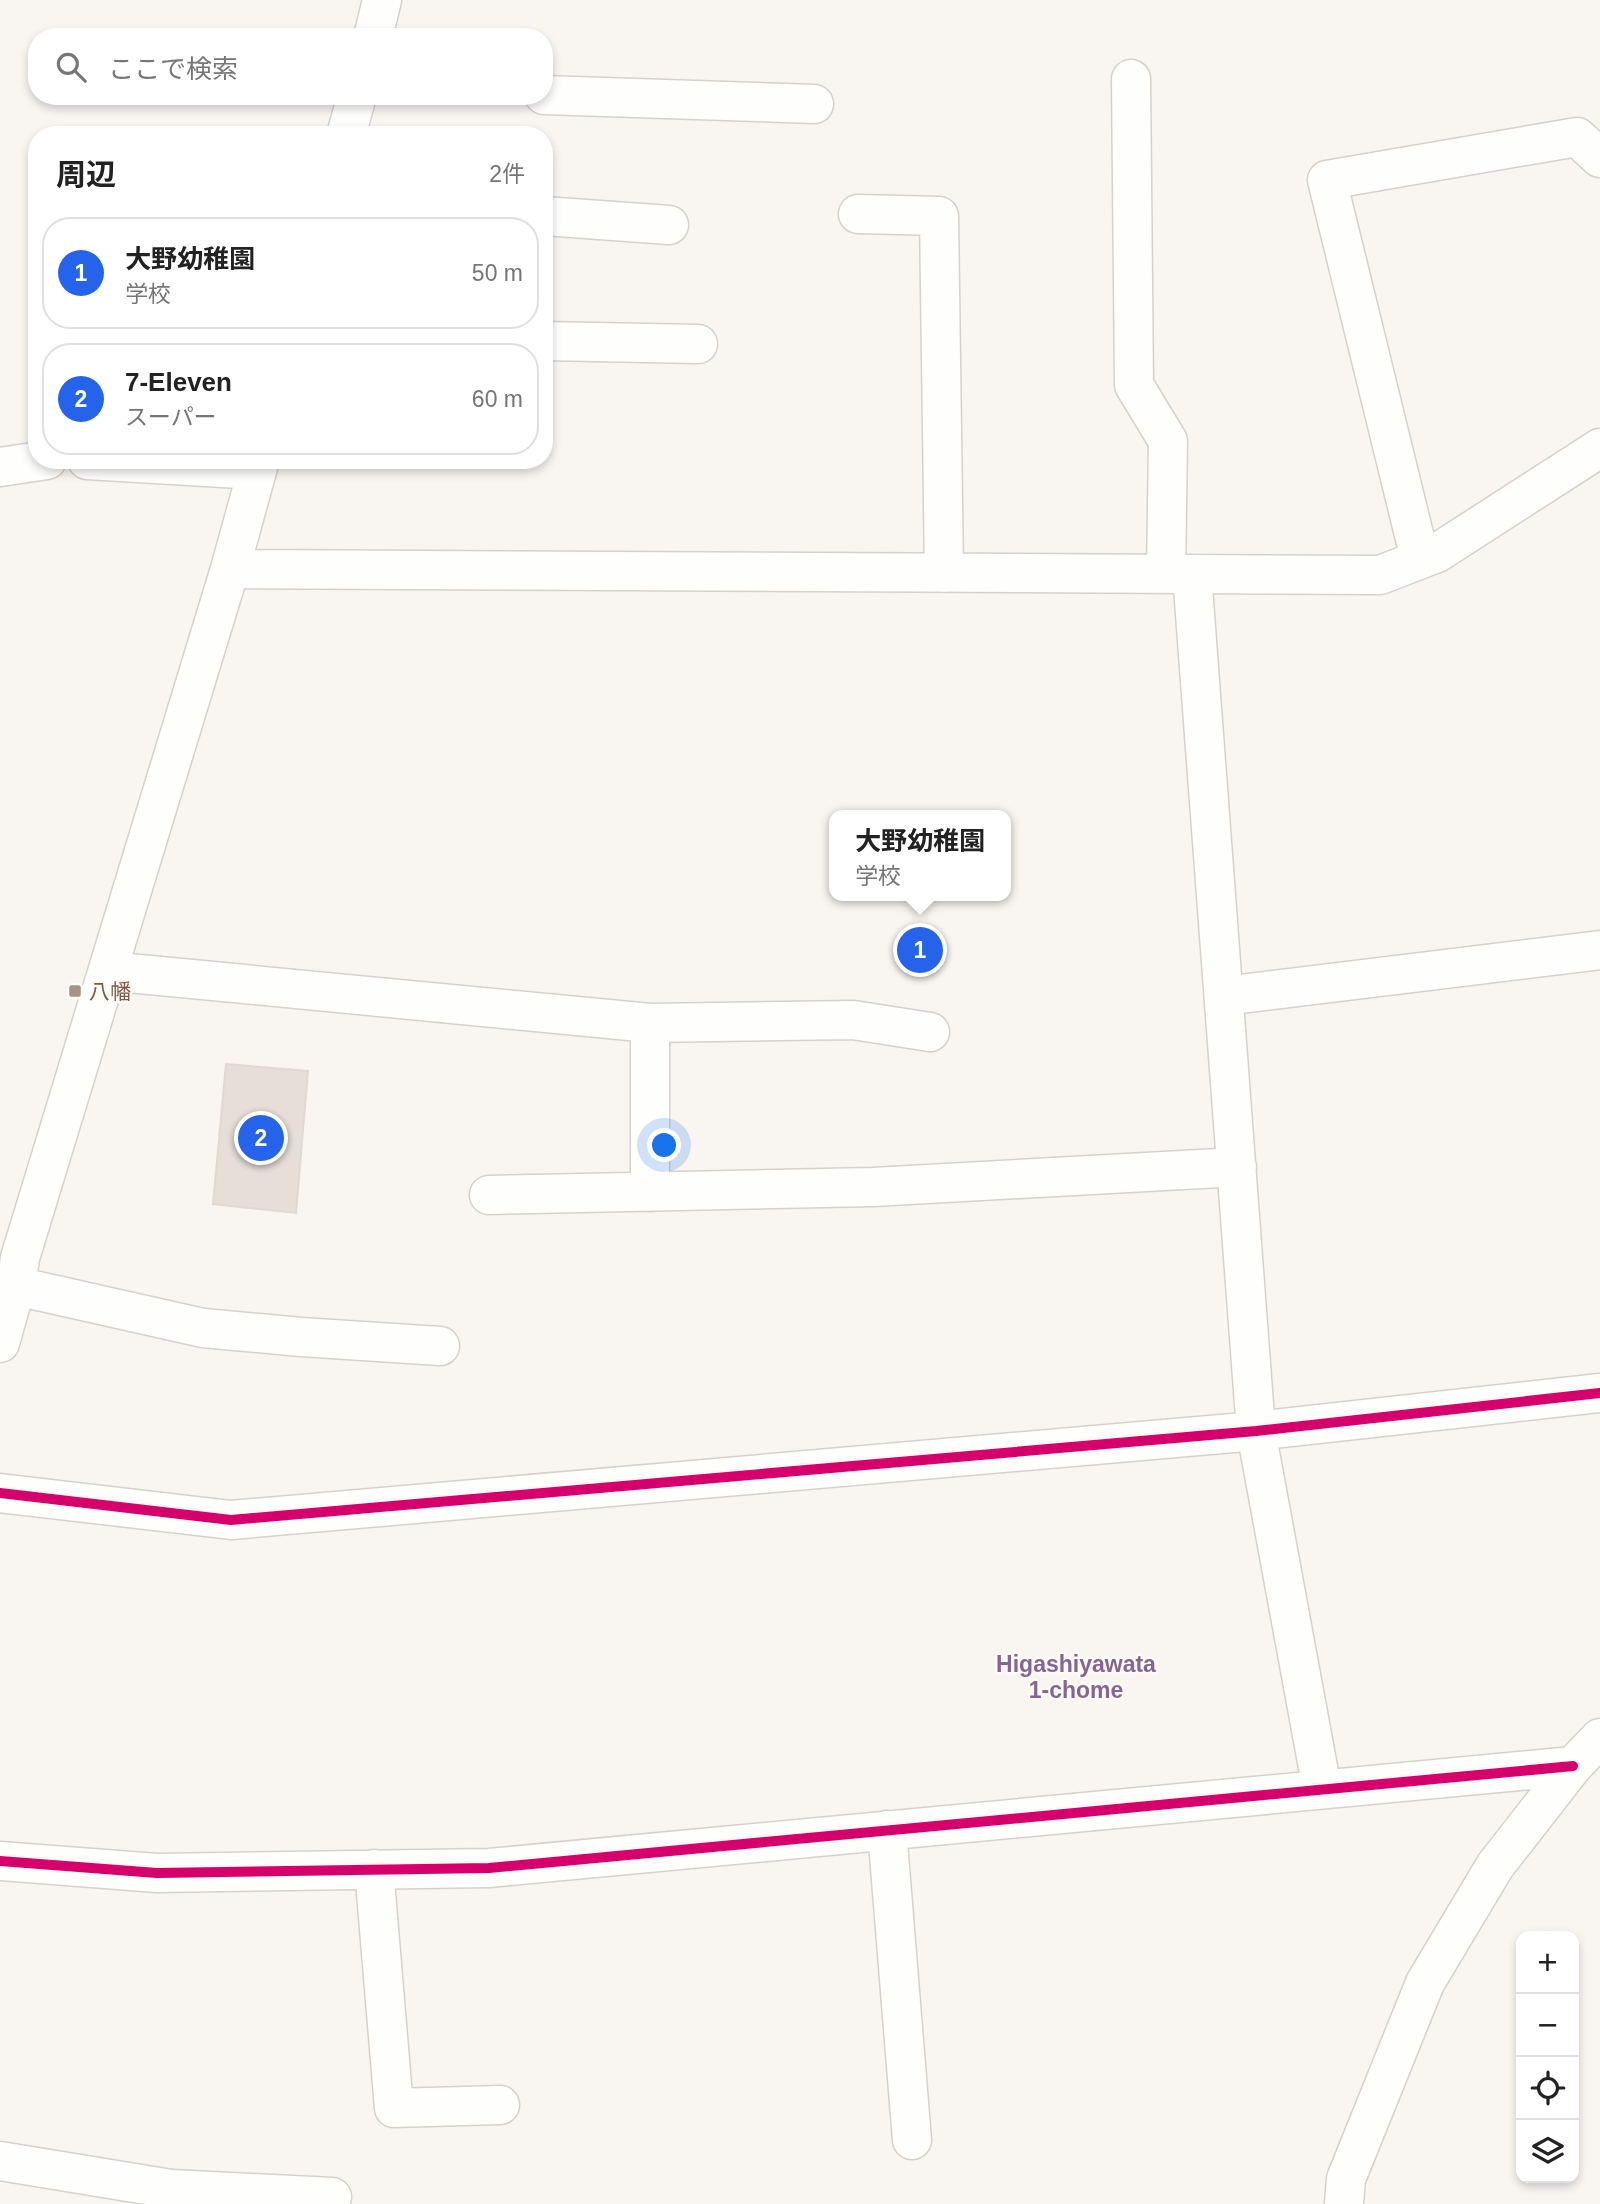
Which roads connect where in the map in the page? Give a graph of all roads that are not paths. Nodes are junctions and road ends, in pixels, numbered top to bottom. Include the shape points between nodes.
1 (383, 0) edge
2 (375, 28) edge
3 (1131, 79) dead end
4 (553, 95) edge
5 (814, 104) dead end
6 (354, 105) edge
7 (349, 126) edge
8 (1600, 158) edge
9 (858, 214) dead end
10 (553, 217) edge
11 (669, 225) dead end
12 (553, 341) edge
13 (698, 344) dead end
14 (1600, 448) edge
15 (28, 463) edge
16 (0, 467) edge
17 (257, 469) edge
18 (1420, 559) junction
19 (230, 569) junction
20 (944, 573) junction
21 (1179, 574) junction
22 (1600, 950) edge
23 (108, 971) junction
24 (1224, 996) junction
25 (650, 1023) junction
26 (930, 1032) dead end
27 (1237, 1167) junction
28 (650, 1192) junction
29 (489, 1195) dead end
30 (12, 1267) edge
31 (0, 1343) edge
32 (440, 1346) dead end
33 (1600, 1393) edge
34 (1256, 1431) junction
35 (0, 1493) edge
36 (1600, 1738) edge
37 (1573, 1766) junction
38 (1322, 1789) junction
39 (887, 1830) junction
40 (0, 1861) edge
41 (374, 1869) junction
42 (500, 2105) dead end
43 (912, 2140) dead end
44 (0, 2161) edge
45 (332, 2197) dead end
46 (1344, 2204) edge

1 - 2 street
3 - 21 street via 1134,385 1168,441
4 - 5 street
6 - 7 street
8 - 18 street via 1577,137 1328,180
9 - 20 street via 939,216
10 - 11 street
12 - 13 street
14 - 18 street via 1437,553
15 - 16 street
17 - 19 street
18 - 21 street via 1380,575
19 - 20 street
19 - 23 street
20 - 21 street
21 - 24 street
22 - 24 street
23 - 25 street
23 - 30 street
24 - 27 street
25 - 26 street via 853,1020
25 - 28 street
27 - 28 street via 873,1187
27 - 34 street
28 - 29 street
30 - 31 street
30 - 32 street via 202,1328
33 - 34 street
34 - 35 street via 231,1520
34 - 38 street
36 - 37 street
37 - 38 street
37 - 46 street via 1494,1866 1425,1983 1346,2179
38 - 39 street
39 - 41 street via 489,1868
39 - 43 street
40 - 41 street via 157,1873
41 - 42 street via 394,2109
44 - 45 street via 171,2189

